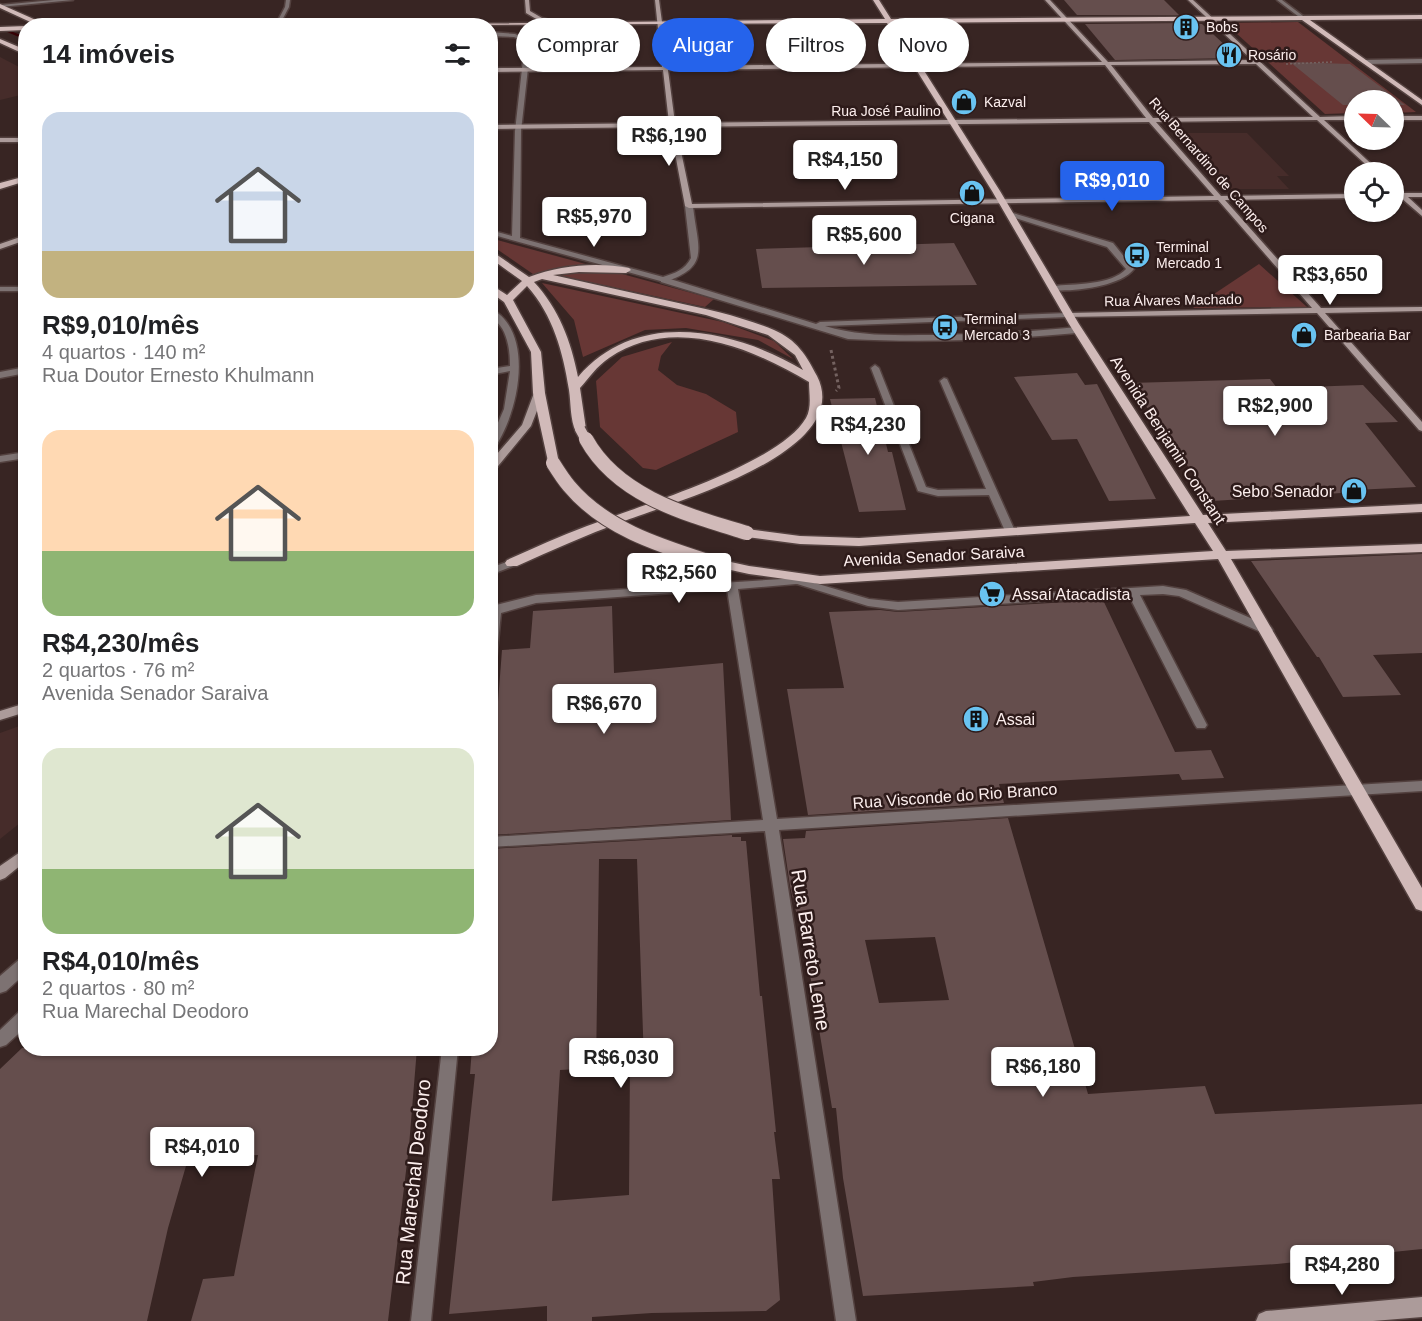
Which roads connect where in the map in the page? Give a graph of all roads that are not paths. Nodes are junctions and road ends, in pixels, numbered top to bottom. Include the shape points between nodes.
1 (71, 0) edge
2 (288, 0) edge
3 (527, 0) edge
4 (657, 0) edge
5 (876, 0) edge
6 (1047, 0) edge
7 (1190, 0) edge
8 (1279, 0) edge
9 (0, 6) edge
10 (1422, 17) edge
11 (27, 18) edge
12 (282, 18) edge
13 (542, 18) edge
14 (659, 18) edge
15 (887, 18) edge
16 (1211, 19) junction
17 (1305, 19) junction
18 (1063, 20) junction
19 (878, 21) edge
20 (969, 21) edge
21 (498, 23) edge
22 (516, 23) edge
23 (754, 23) edge
24 (18, 28) edge
25 (0, 29) edge
26 (516, 31) edge
27 (498, 33) edge
28 (498, 34) edge
29 (516, 37) edge
30 (0, 41) edge
31 (18, 49) edge
32 (1422, 61) edge
33 (1365, 62) junction
34 (1106, 63) junction
35 (1258, 64) junction
36 (969, 65) edge
37 (878, 66) edge
38 (754, 67) edge
39 (498, 70) edge
40 (516, 70) edge
41 (523, 72) edge
42 (666, 72) edge
43 (920, 72) edge
44 (1422, 103) edge
45 (1318, 118) junction
46 (1344, 118) edge
47 (1404, 118) edge
48 (1422, 118) edge
49 (1150, 119) junction
50 (952, 123) junction
51 (672, 124) junction
52 (518, 126) junction
53 (498, 127) edge
54 (0, 140) edge
55 (18, 140) edge
56 (1366, 162) edge
57 (18, 180) edge
58 (0, 186) edge
59 (1404, 195) edge
60 (1422, 195) edge
61 (1344, 196) edge
62 (1221, 198) junction
63 (1404, 200) edge
64 (689, 206) junction
65 (1005, 207) junction
66 (1422, 214) edge
67 (498, 234) edge
68 (18, 240) edge
69 (516, 240) junction
70 (0, 247) edge
71 (498, 259) edge
72 (626, 270) junction
73 (543, 276) junction
74 (664, 280) junction
75 (528, 281) junction
76 (1053, 288) junction
77 (0, 289) edge
78 (18, 289) edge
79 (498, 293) edge
80 (508, 300) junction
81 (1422, 309) edge
82 (1318, 311) junction
83 (1068, 315) junction
84 (498, 320) edge
85 (810, 324) junction
86 (1077, 330) junction
87 (514, 368) junction
88 (875, 368) dead end
89 (498, 371) edge
90 (18, 372) edge
91 (0, 375) edge
92 (814, 381) junction
93 (945, 381) dead end
94 (574, 388) junction
95 (539, 393) junction
96 (1422, 428) edge
97 (498, 435) edge
98 (18, 456) edge
99 (0, 459) edge
100 (498, 459) edge
101 (993, 492) junction
102 (1422, 508) edge
103 (1200, 519) junction
104 (1010, 531) junction
105 (1422, 548) edge
106 (1222, 555) junction
107 (512, 563) joint
108 (498, 569) edge
109 (820, 580) junction
110 (798, 581) junction
111 (732, 585) junction
112 (1133, 592) junction
113 (498, 609) edge
114 (1267, 630) junction
115 (18, 710) edge
116 (0, 716) edge
117 (1201, 725) dead end
118 (1422, 786) edge
119 (1356, 789) junction
120 (771, 826) junction
121 (498, 842) edge
122 (18, 860) edge
123 (0, 874) edge
124 (1422, 904) edge
125 (18, 970) edge
126 (0, 986) edge
127 (18, 1024) edge
128 (0, 1040) edge
129 (449, 1056) edge
130 (1422, 1307) edge
131 (421, 1321) edge
132 (846, 1321) edge
133 (1266, 1321) edge

1 - 9 street
2 - 12 street
3 - 13 street via 528,12
4 - 14 street
5 - 15 main road, Avenida Benjamin Constant
6 - 18 street, Rua Bernardino de Campos
7 - 16 street
8 - 17 street
9 - 11 main road
10 - 17 main road
16 - 17 main road
16 - 18 main road
16 - 35 street
17 - 33 main road
18 - 20 main road
18 - 34 street, Rua Bernardino de Campos
19 - 23 main road
21 - 22 main road
24 - 25 main road
26 - 27 main road
28 - 29 street
30 - 31 main road
32 - 33 street
33 - 44 main road
34 - 35 street
34 - 36 street
34 - 49 street, Rua Bernardino de Campos
35 - 45 street
37 - 38 street
39 - 40 street
41 - 52 street
42 - 51 street
43 - 50 main road, Avenida Benjamin Constant
45 - 46 street, Rua José Paulino
45 - 49 street, Rua José Paulino
45 - 56 street
47 - 48 street
49 - 50 street, Rua José Paulino
49 - 62 street, Rua Bernardino de Campos
50 - 51 street, Rua José Paulino
50 - 65 main road, Avenida Benjamin Constant
51 - 52 street, Rua José Paulino
51 - 64 street
52 - 53 street, Rua José Paulino
52 - 69 street
54 - 55 street
57 - 58 main road
59 - 60 street
61 - 62 street
62 - 65 street
62 - 82 street, Rua Bernardino de Campos
63 - 66 street
64 - 65 street
64 - 74 street via 695,258 683,272
65 - 76 main road, Avenida Benjamin Constant
65 - 76 street via 1110,245 1130,269 1123,277 1104,282
67 - 69 street
68 - 70 street
69 - 72 street
71 - 75 main road
72 - 73 main road via 584,268
72 - 74 street
73 - 75 main road
73 - 92 main road via 709,313 772,333 800,353
74 - 85 street
75 - 80 main road
75 - 94 main road via 557,322
76 - 83 main road, Avenida Benjamin Constant
77 - 78 street
79 - 80 main road
80 - 95 main road, Avenida Senador Saraiva via 536,352
81 - 82 street, Rua Álvares Machado
82 - 83 street, Rua Álvares Machado
82 - 96 street, Rua Bernardino de Campos
83 - 85 street
83 - 86 main road, Avenida Benjamin Constant
84 - 87 street via 509,333
85 - 86 street via 848,336 880,338 1017,336
86 - 103 main road, Avenida Benjamin Constant
87 - 89 street
87 - 97 street via 513,393
88 - 101 street via 922,489 938,493
90 - 91 street
92 - 94 main road via 743,344 675,333 609,353
92 - 107 main road via 816,405 812,418 777,452 736,474
93 - 101 street
94 - 104 main road, Avenida Senador Saraiva, bridge via 580,429 598,460 647,496 693,516 747,533 800,540 859,542
95 - 100 street via 526,426
95 - 109 main road, Avenida Senador Saraiva, bridge via 553,463 570,489 594,510 634,534 708,561
98 - 99 street
101 - 104 street
102 - 103 main road, Avenida Senador Saraiva
103 - 104 main road, Avenida Senador Saraiva
103 - 106 main road, Avenida Benjamin Constant
105 - 106 main road, Avenida Senador Saraiva
106 - 109 main road, Avenida Senador Saraiva
106 - 114 main road, Avenida Benjamin Constant
107 - 108 street
109 - 110 street
110 - 111 street
110 - 112 street via 868,602 898,606
111 - 113 street via 536,598
111 - 120 street, Rua Barreto Leme
112 - 114 street via 1182,593
112 - 117 street
114 - 119 main road, Avenida Benjamin Constant
115 - 116 street
118 - 119 street, Rua Visconde do Rio Branco
119 - 120 street, Rua Visconde do Rio Branco
119 - 124 main road, Avenida Benjamin Constant
120 - 121 street, Rua Visconde do Rio Branco
120 - 132 street, Rua Barreto Leme
122 - 123 street
125 - 126 street
127 - 128 street
129 - 131 street, Rua Marechal Deodoro
130 - 133 street

